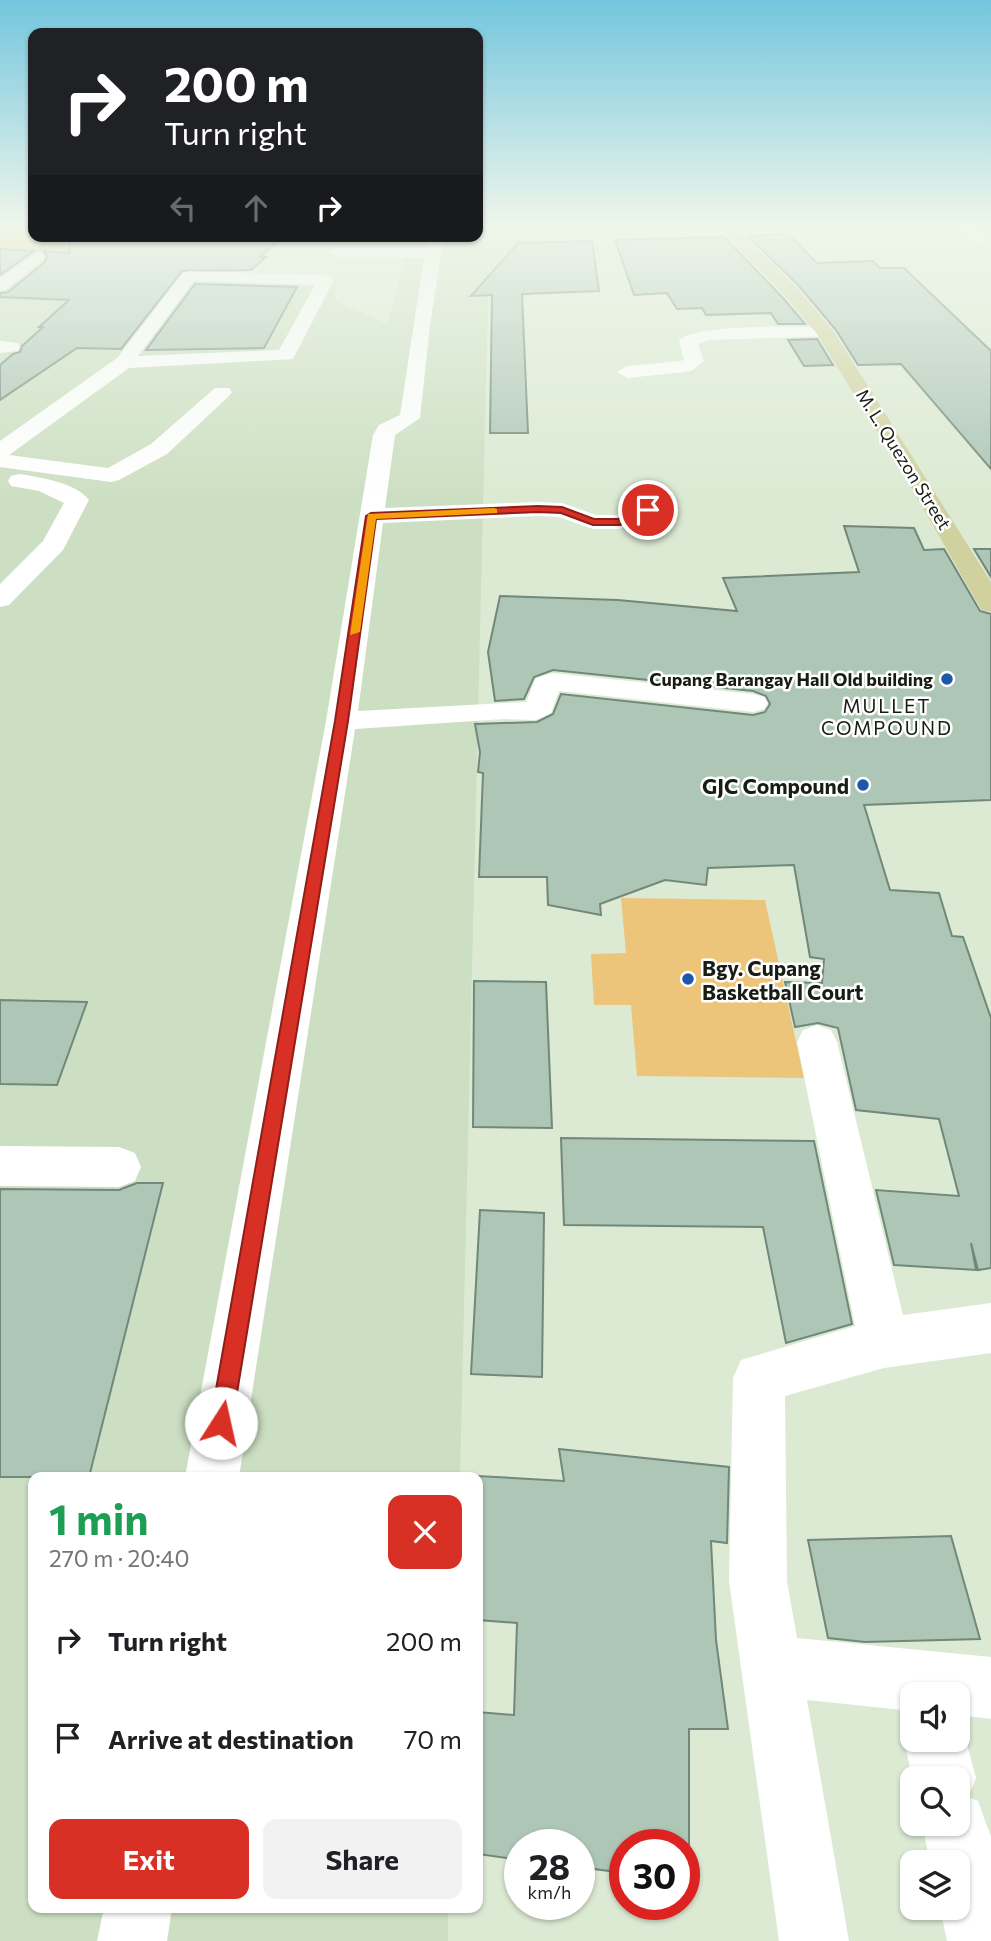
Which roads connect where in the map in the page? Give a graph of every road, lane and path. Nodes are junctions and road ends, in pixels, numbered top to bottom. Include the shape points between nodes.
1 (161, 318) edge
2 (306, 318) edge
3 (422, 318) edge
4 (813, 318) edge
5 (825, 332) junction
6 (125, 372) junction
7 (627, 372) dead end
8 (198, 389) dead end
9 (0, 451) edge
10 (0, 460) edge
11 (0, 478) edge
12 (648, 510) dead end
13 (371, 516) junction
14 (0, 599) edge
15 (991, 604) edge
16 (753, 703) dead end
17 (341, 721) junction
18 (817, 1042) dead end
19 (0, 1166) edge
20 (118, 1167) dead end
21 (991, 1328) edge
22 (884, 1343) junction
23 (213, 1472) edge
24 (771, 1665) junction
25 (900, 1685) edge
26 (970, 1688) edge
27 (991, 1688) edge
28 (958, 1836) edge
29 (137, 1913) edge
30 (132, 1941) edge
31 (814, 1941) edge
32 (982, 1941) edge

1 - 6 street
2 - 6 street via 286,355
3 - 13 street via 410,418 384,435
4 - 5 main road, M. L. Quezon Street
5 - 7 street via 707,335 688,341 694,361 686,366
5 - 15 main road, M. L. Quezon Street
6 - 9 street via 103,379
8 - 10 street via 222,391 159,449 111,475
11 - 14 street via 45,485 77,500 54,545
12 - 13 street via 620,522 593,522 562,510 538,509
13 - 17 street
16 - 17 street via 553,682 543,688 536,711
17 - 23 street
18 - 22 street
19 - 20 street
21 - 22 street
22 - 24 street via 759,1378 758,1581
24 - 25 street
24 - 31 street
26 - 27 street
28 - 32 street
29 - 30 street

